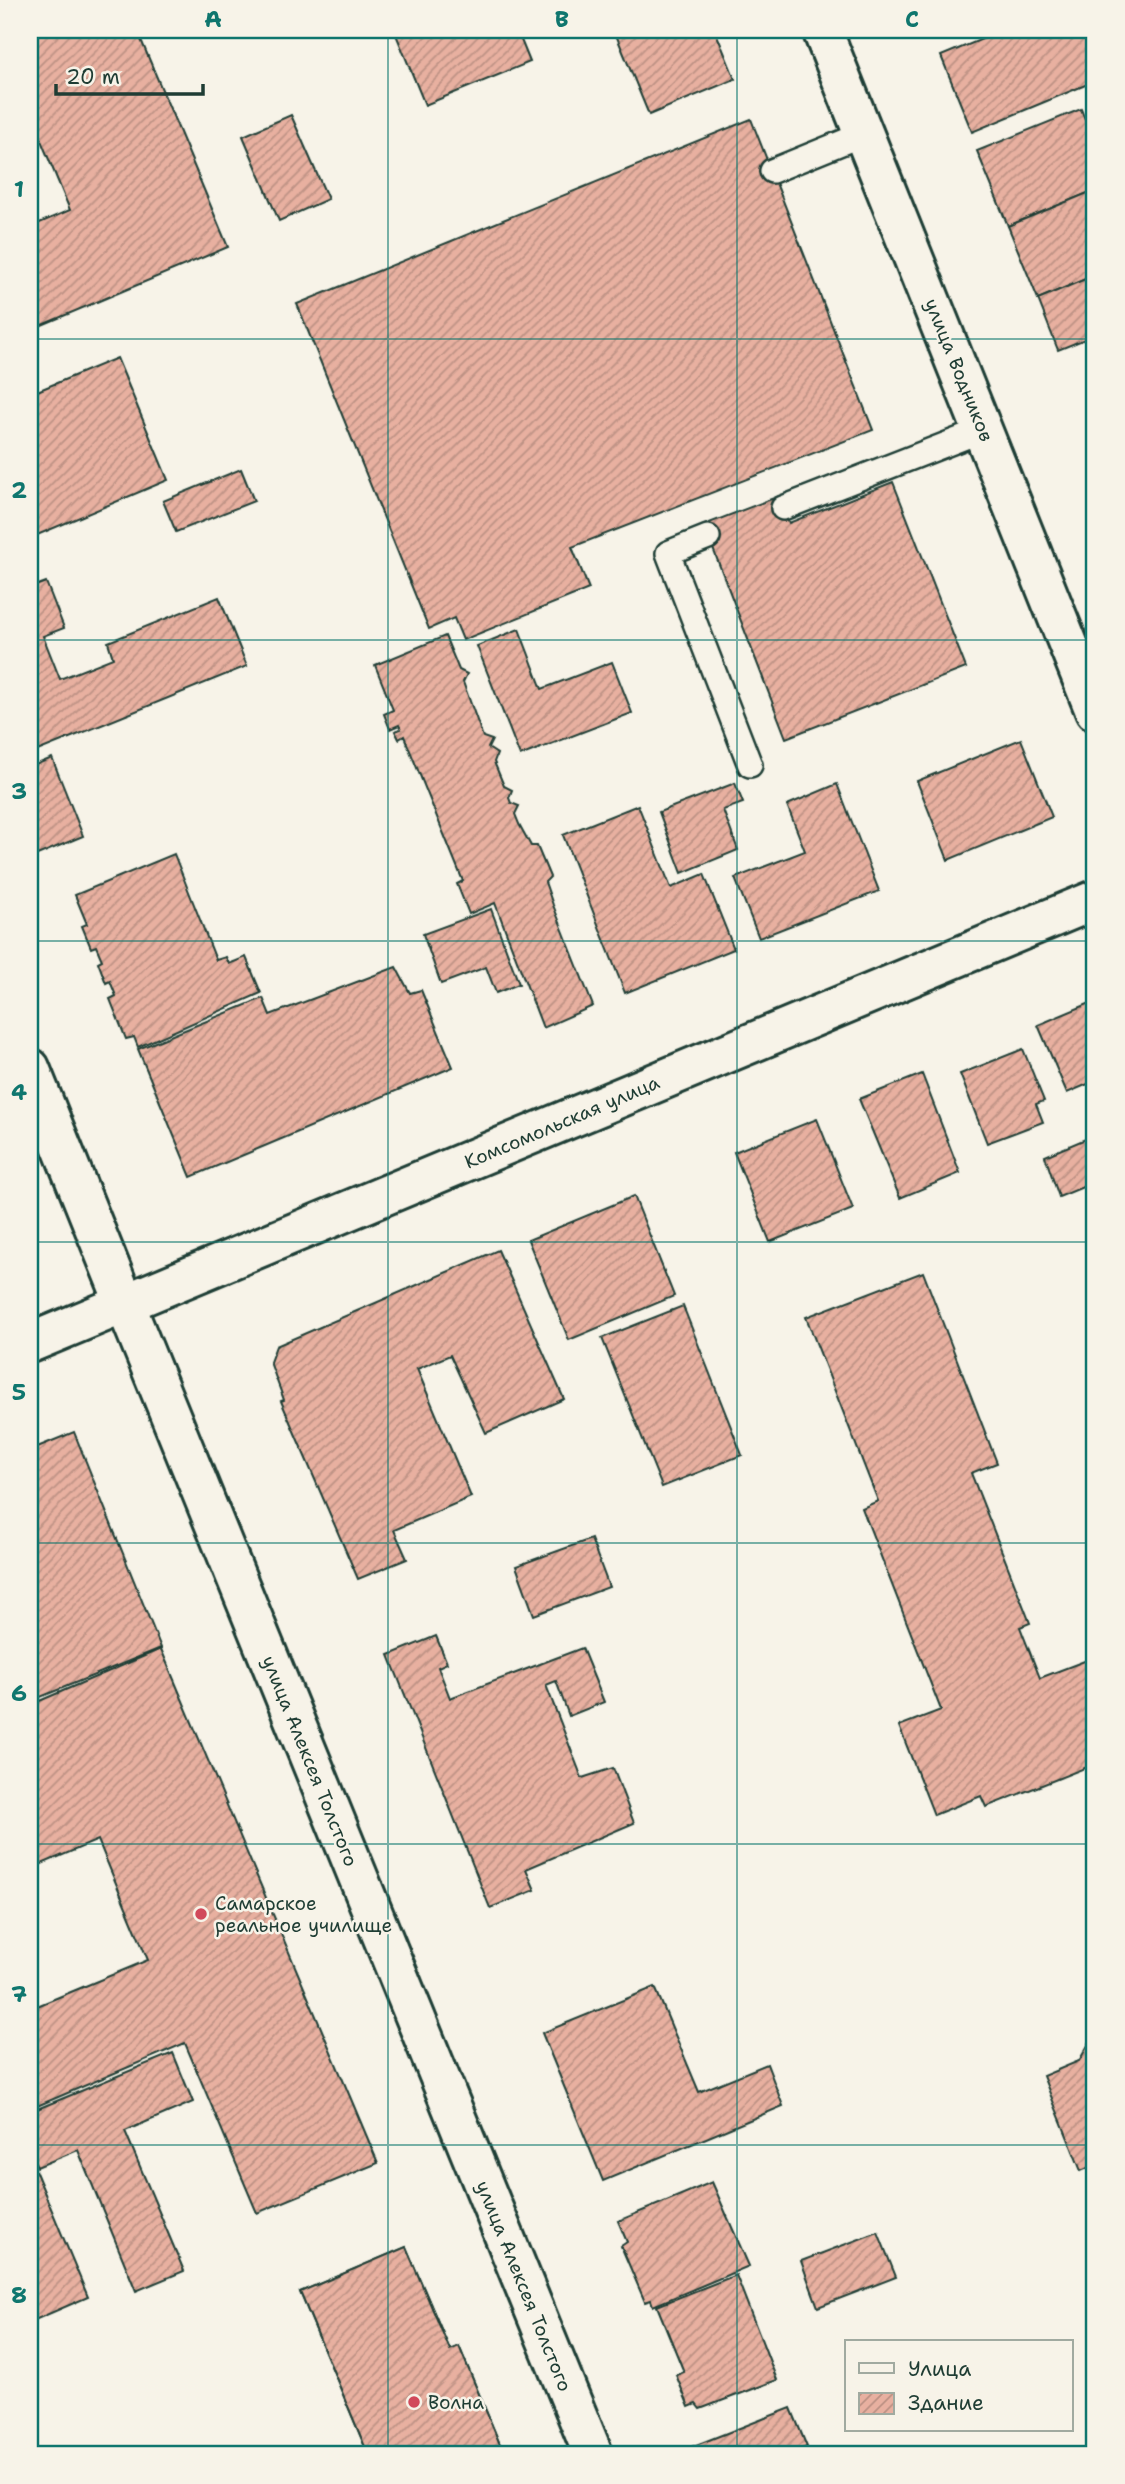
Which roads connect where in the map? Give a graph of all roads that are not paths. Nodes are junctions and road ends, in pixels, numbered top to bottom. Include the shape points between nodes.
1 (822, 30) edge
2 (863, 134) junction
3 (772, 171) dead end
4 (983, 430) junction
5 (783, 508) dead end
6 (708, 537) dead end
7 (1095, 711) edge
8 (750, 765) dead end
9 (1095, 900) edge
10 (30, 1068) edge
11 (125, 1304) junction
12 (30, 1343) edge
13 (593, 2454) edge

1 - 2 main road, улица Водников
2 - 3 lane
2 - 4 main road, улица Водников
4 - 5 lane
4 - 7 main road, улица Водников
6 - 8 lane via 668,553
9 - 11 main road, Комсомольская улица
10 - 11 main road, улица Алексея Толстого
11 - 12 main road, Комсомольская улица
11 - 13 main road, улица Алексея Толстого

